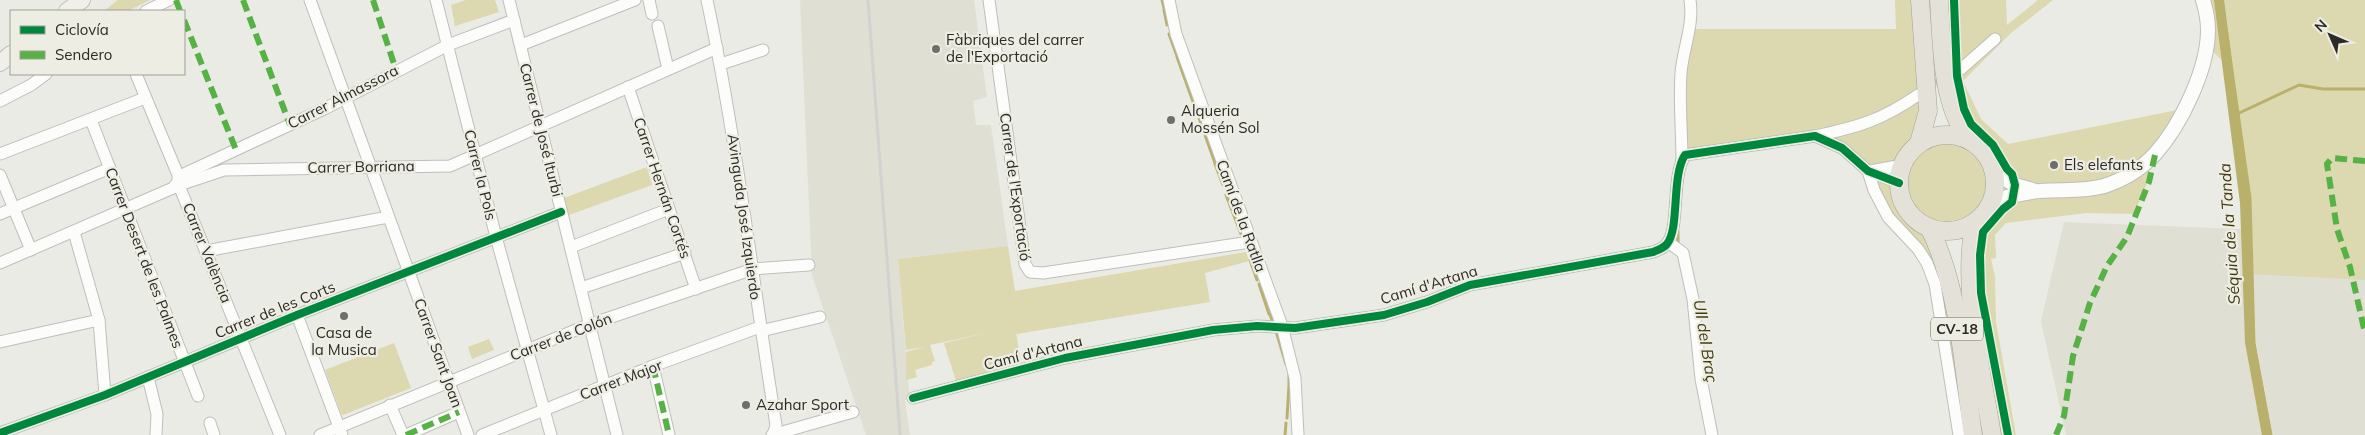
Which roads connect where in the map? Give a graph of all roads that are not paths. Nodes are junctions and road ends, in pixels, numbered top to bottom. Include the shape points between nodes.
1 (82, 0) edge
2 (169, 0) edge
3 (310, 0) edge
4 (508, 0) edge
5 (635, 0) edge
6 (649, 0) edge
7 (708, 0) edge
8 (989, 0) edge
9 (1169, 0) edge
10 (1690, 0) edge
11 (1920, 0) edge
12 (1939, 0) edge
13 (2204, 0) edge
14 (440, 1) edge
15 (68, 10) edge
16 (148, 10) edge
17 (652, 14) dead end
18 (514, 20) junction
19 (658, 26) dead end
20 (1996, 39) dead end
21 (448, 45) junction
22 (521, 46) junction
23 (717, 48) junction
24 (763, 50) dead end
25 (10, 55) edge
26 (0, 63) edge
27 (721, 64) junction
28 (668, 69) junction
29 (1961, 69) tunnel mouth
30 (45, 75) edge
31 (136, 75) edge
32 (628, 87) junction
33 (1918, 95) tunnel mouth
34 (145, 98) junction
35 (345, 98) junction
36 (0, 101) edge
37 (91, 120) junction
38 (540, 127) junction
39 (1816, 136) junction
40 (1968, 139) junction
41 (1919, 143) junction
42 (0, 154) edge
43 (475, 156) junction
44 (219, 157) junction
45 (1682, 163) junction
46 (1902, 165) junction
47 (371, 167) junction
48 (110, 168) junction
49 (224, 170) junction
50 (1868, 171) junction
51 (1994, 173) junction
52 (0, 175) edge
53 (178, 183) junction
54 (1899, 183) junction
55 (2039, 191) junction
56 (1992, 201) junction
57 (14, 208) junction
58 (126, 209) junction
59 (669, 209) junction
60 (561, 212) junction
61 (0, 214) edge
62 (388, 216) junction
63 (1974, 223) junction
64 (1929, 227) junction
65 (74, 232) junction
66 (496, 237) junction
67 (1250, 242) junction
68 (1668, 242) junction
69 (572, 247) junction
70 (31, 250) junction
71 (206, 251) junction
72 (685, 253) junction
73 (0, 263) edge
74 (810, 264) dead end
75 (752, 269) junction
76 (408, 271) junction
77 (580, 288) junction
78 (696, 289) junction
79 (297, 316) junction
80 (820, 317) dead end
81 (99, 320) junction
82 (588, 325) junction
83 (1282, 326) junction
84 (760, 329) junction
85 (241, 338) junction
86 (0, 342) edge
87 (528, 350) junction
88 (185, 362) junction
89 (653, 366) junction
90 (148, 377) junction
91 (448, 381) junction
92 (604, 386) junction
93 (105, 395) junction
94 (198, 396) dead end
95 (913, 398) dead end
96 (390, 405) junction
97 (544, 409) junction
98 (459, 412) junction
99 (853, 412) dead end
100 (210, 423) dead end
101 (340, 431) edge
102 (0, 433) edge
103 (156, 435) edge
104 (214, 435) edge
105 (280, 435) edge
106 (320, 435) edge
107 (402, 435) edge
108 (406, 435) edge
109 (468, 435) edge
110 (482, 435) edge
111 (551, 435) edge
112 (617, 435) edge
113 (669, 435) edge
114 (773, 435) edge
115 (1298, 435) edge
116 (1712, 435) edge
117 (1959, 435) edge
118 (1973, 435) edge
119 (1992, 435) edge

1 - 15 main road
2 - 16 street
3 - 35 street, Carrer Sant Joan
4 - 18 street, Carrer de José Iturbi
5 - 22 street
6 - 17 street
7 - 23 street, Avinguda José Izquierdo
8 - 67 street, Carrer de l'Exportació via 1025,264 1030,272 1043,273
9 - 67 street, Camí de la Ratlla via 1176,34
10 - 45 street via 1692,10 1681,74
11 - 41 main road, CV-18 via 1928,111
12 - 40 main road via 1944,64 1951,100 1960,128
13 - 55 street via 2208,31 2205,59 2169,137 2154,155 2134,172 2104,186
14 - 21 street, Carrer la Pols
18 - 21 street, Carrer Almassora
18 - 22 street, Carrer de José Iturbi
19 - 28 street
20 - 29 street
21 - 35 street, Carrer Almassora
21 - 43 street, Carrer la Pols
22 - 38 street, Carrer de José Iturbi
23 - 27 street, Avinguda José Izquierdo
23 - 28 street, Carrer Borriana
24 - 27 street
25 - 26 main road
27 - 75 street, Avinguda José Izquierdo
28 - 32 street, Carrer Borriana
30 - 36 street
31 - 34 street, Carrer València
32 - 38 street, Carrer Borriana
32 - 59 street, Carrer Hernán Cortés
33 - 39 street via 1898,109 1864,125
34 - 37 street
34 - 53 street, Carrer València via 178,175
35 - 44 street, Carrer Almassora
35 - 47 street, Carrer Sant Joan
37 - 42 street
37 - 48 street, Carrer Desert de les Palmes
38 - 43 street, Carrer Borriana
38 - 60 street, Carrer de José Iturbi
39 - 45 street via 1686,155
39 - 50 street via 1842,148
40 - 41 main road via 1952,134 1935,136
40 - 51 main road via 1985,153
41 - 46 main road, CV-18
43 - 47 street, Carrer Borriana via 450,166
43 - 66 street, Carrer la Pols
44 - 49 street
44 - 53 street, Carrer Almassora via 184,174
45 - 68 street
46 - 50 street
46 - 54 main road, CV-18
47 - 49 street, Carrer Borriana
47 - 62 street, Carrer Sant Joan
48 - 57 street
48 - 58 street, Carrer Desert de les Palmes
49 - 53 street, Carrer Borriana
50 - 54 street
50 - 117 street via 1888,217 1922,256 1935,284
51 - 55 street via 2015,185
51 - 56 main road
52 - 57 street
53 - 58 street, Carrer Borriana
53 - 71 street, Carrer València
54 - 64 main road, CV-18 via 1903,201 1913,217
55 - 56 street
56 - 63 main road, CV-18
57 - 61 street
57 - 70 street
58 - 65 street, Carrer Borriana
58 - 88 street, Carrer Desert de les Palmes
59 - 69 street
59 - 72 street, Carrer Hernán Cortés
60 - 66 street, Carrer de les Corts
60 - 69 street, Carrer de José Iturbi
62 - 71 street
62 - 76 street, Carrer Sant Joan
63 - 64 main road via 1960,229
63 - 119 main road, CV-18 via 1969,250 1970,286
64 - 118 main road, CV-18 via 1942,252 1950,282
65 - 70 street, Carrer Borriana
65 - 81 street
66 - 76 street, Carrer de les Corts
66 - 87 street, Carrer la Pols
67 - 83 street, Camí de la Ratlla
68 - 83 street, Camí d'Artana via 1653,252 1470,285 1384,315 1295,328
68 - 116 street via 1683,253
69 - 77 street, Carrer de José Iturbi
70 - 73 street, Carrer Borriana
71 - 85 street, Carrer València
72 - 77 street
72 - 78 street, Carrer Hernán Cortés
74 - 75 street, Carrer de Colón
75 - 78 street, Carrer de Colón
75 - 84 street, Avinguda José Izquierdo
76 - 79 street, Carrer de les Corts
76 - 91 street, Carrer Sant Joan
77 - 82 street, Carrer de José Iturbi
78 - 82 street, Carrer de Colón
79 - 85 street, Carrer de les Corts
79 - 101 street
80 - 84 street, Carrer Major
81 - 86 street
81 - 93 street
82 - 87 street, Carrer de Colón
82 - 92 street, Carrer de José Iturbi
83 - 95 street, Camí d'Artana via 1213,330 1065,358
83 - 115 street, Camí de la Ratlla via 1295,378
84 - 89 street, Carrer Major
84 - 114 street, Avinguda José Izquierdo via 776,425
85 - 88 street, Carrer de les Corts
85 - 105 street, Carrer València
87 - 91 street, Carrer de Colón
87 - 97 street, Carrer la Pols
88 - 90 street, Carrer de les Corts
88 - 94 street, Carrer Desert de les Palmes
89 - 92 street, Carrer Major
89 - 113 street
90 - 93 street, Carrer de les Corts
90 - 103 street via 157,414
91 - 96 street, Carrer de Colón
91 - 98 street, Carrer Sant Joan
92 - 97 street, Carrer Major
92 - 112 street, Carrer de José Iturbi
93 - 102 street, Carrer de les Corts
96 - 101 street, Carrer de Colón
96 - 107 street
97 - 110 street, Carrer Major
97 - 111 street, Carrer la Pols
98 - 108 street
98 - 109 street, Carrer Sant Joan
99 - 114 street
100 - 104 street
101 - 106 street, Carrer de Colón

